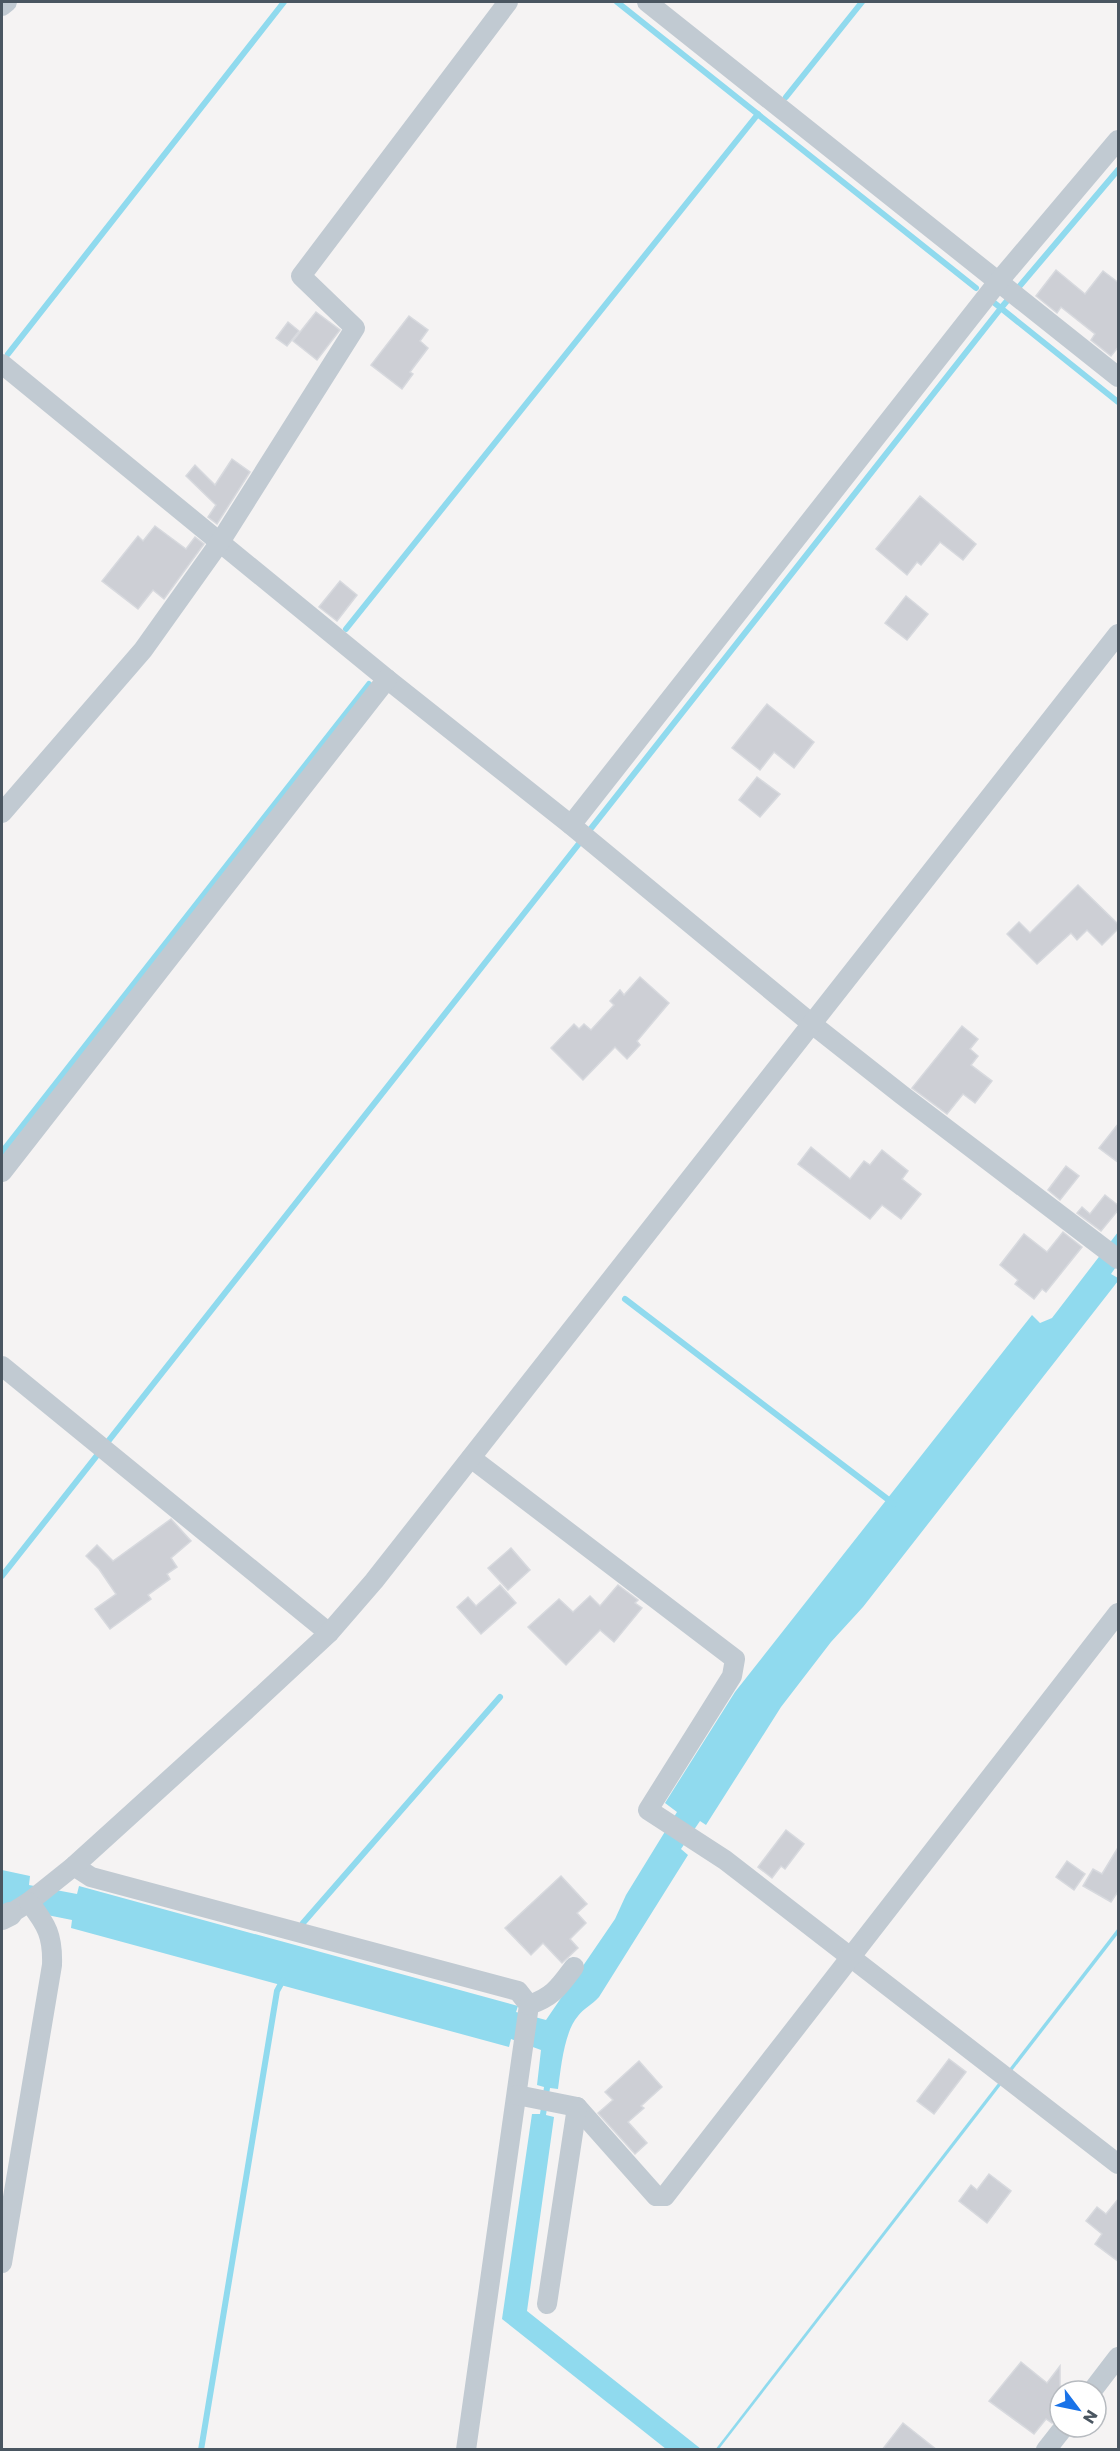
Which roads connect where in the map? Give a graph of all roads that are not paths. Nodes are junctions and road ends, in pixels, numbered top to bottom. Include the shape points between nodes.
1 (7, 2) edge
2 (508, 2) edge
3 (647, 2) edge
4 (2, 6) edge
5 (1119, 140) edge
6 (1009, 291) junction
7 (2, 364) edge
8 (1119, 377) edge
9 (220, 542) junction
10 (1119, 634) edge
11 (387, 680) junction
12 (2, 813) edge
13 (581, 833) junction
14 (813, 1024) junction
15 (2, 1172) edge
16 (1111, 1253) edge
17 (2, 1366) edge
18 (471, 1458) junction
19 (1119, 1613) edge
20 (329, 1634) junction
21 (74, 1866) junction
22 (14, 1911) edge
23 (850, 1956) junction
24 (574, 1967) dead end
25 (529, 2008) junction
26 (526, 2097) junction
27 (567, 2105) junction
28 (1119, 2164) edge
29 (2, 2263) edge
30 (547, 2304) dead end
31 (1119, 2357) edge
32 (1102, 2379) edge
33 (466, 2450) edge

1 - 4 street
2 - 9 street via 301,276 355,328
3 - 6 street
5 - 6 street
6 - 8 street
6 - 13 street
7 - 9 street
9 - 11 street
9 - 12 street via 143,650
10 - 14 street
11 - 13 street
11 - 15 street
13 - 14 street
14 - 16 street
14 - 18 street
17 - 20 street
18 - 20 street
18 - 23 street via 735,1659 732,1676 648,1810 725,1860
19 - 23 street
20 - 21 street
21 - 22 street
21 - 25 street via 91,1877 518,1991
22 - 29 street via 46,1923 53,1946
23 - 27 street via 665,2196 656,2196
23 - 28 street
24 - 25 street via 557,1990
25 - 26 street via 522,2053
26 - 27 street
26 - 33 street
27 - 30 street
31 - 32 street

